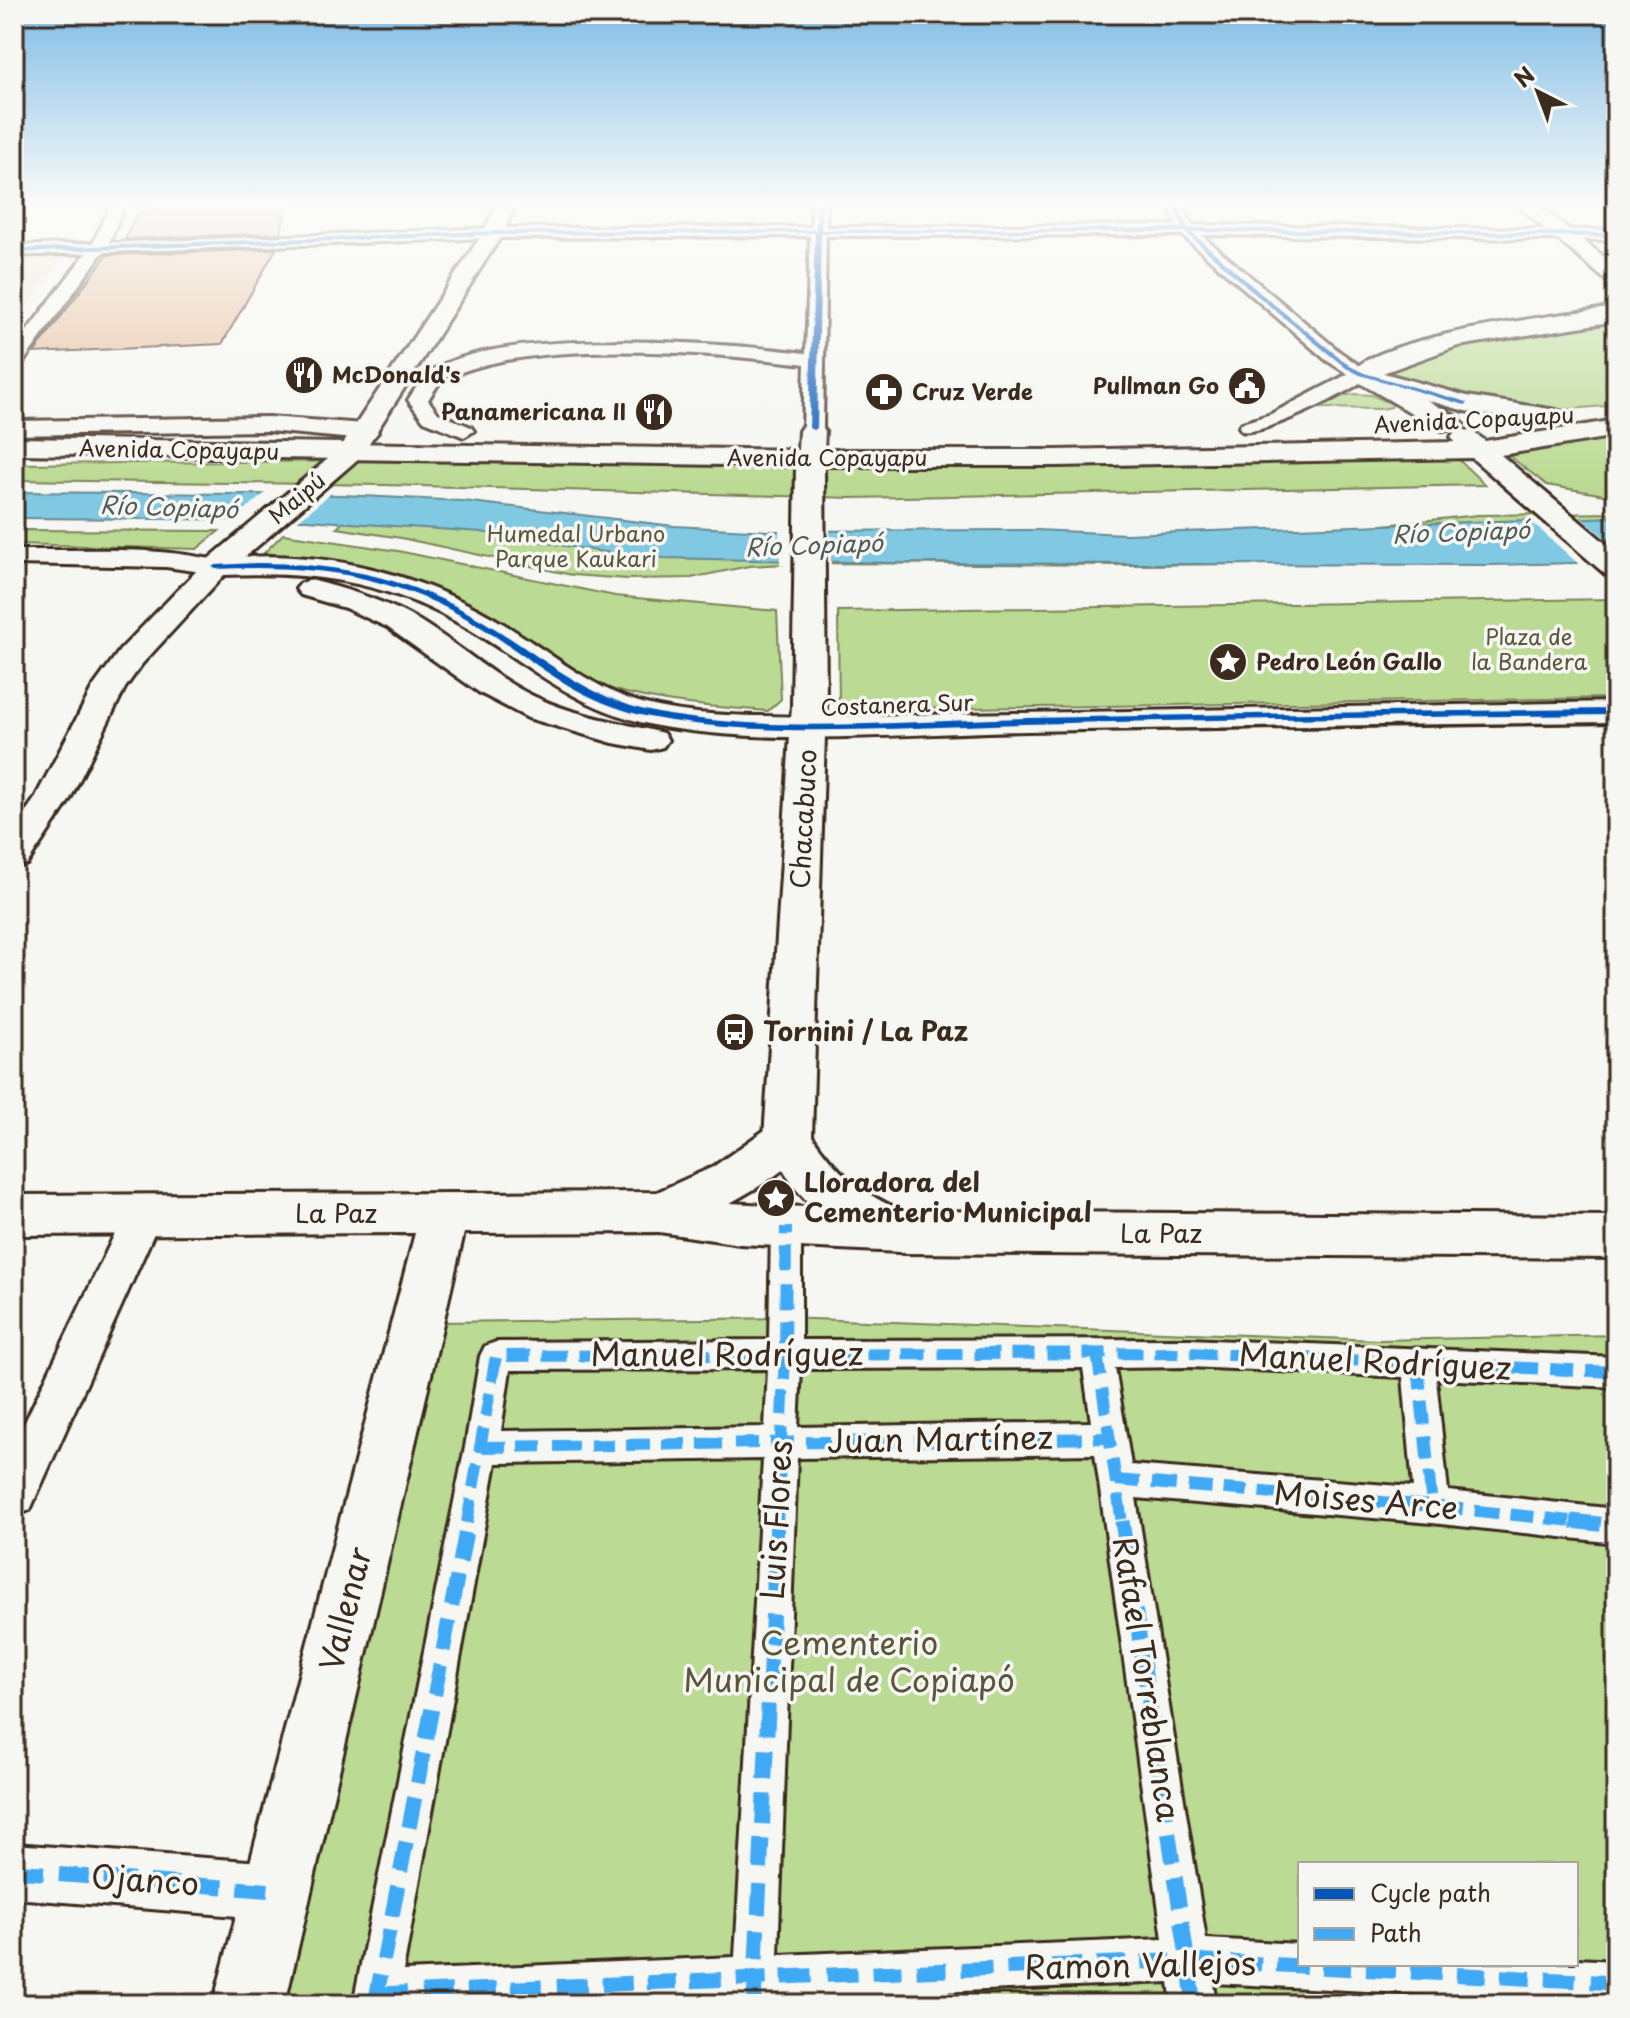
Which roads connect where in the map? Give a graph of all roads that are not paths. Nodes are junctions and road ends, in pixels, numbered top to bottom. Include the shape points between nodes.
1 (61, 298) edge
2 (451, 298) edge
3 (816, 298) edge
4 (1265, 298) edge
5 (1616, 314) edge
6 (816, 360) junction
7 (14, 361) edge
8 (1362, 374) junction
9 (1616, 412) edge
10 (1556, 418) junction
11 (1450, 424) junction
12 (1403, 425) dead end
13 (1311, 426) dead end
14 (1217, 427) dead end
15 (1249, 427) junction
16 (14, 428) edge
17 (813, 428) joint
18 (1616, 428) edge
19 (575, 430) dead end
20 (464, 431) junction
21 (358, 443) junction
22 (25, 446) edge
23 (1479, 450) junction
24 (810, 472) junction
25 (14, 557) edge
26 (1616, 568) edge
27 (210, 573) junction
28 (1616, 712) edge
29 (807, 749) junction
30 (14, 855) edge
31 (788, 1138) junction
32 (659, 1212) junction
33 (144, 1213) junction
34 (14, 1215) edge
35 (444, 1215) junction
36 (786, 1227) junction
37 (902, 1232) junction
38 (1616, 1237) edge
39 (1097, 1353) junction
40 (785, 1355) junction
41 (1418, 1365) junction
42 (1616, 1372) edge
43 (1110, 1438) junction
44 (780, 1443) junction
45 (482, 1447) junction
46 (1116, 1480) junction
47 (14, 1494) edge
48 (1432, 1506) junction
49 (1616, 1526) edge
50 (14, 1871) edge
51 (275, 1891) junction
52 (1188, 1960) junction
53 (1298, 1966) edge
54 (1300, 1966) edge
55 (1616, 1983) edge
56 (755, 1991) edge
57 (376, 1999) edge
58 (249, 2004) edge
59 (1194, 2004) edge

1 - 7 street
2 - 21 main road, Maipú
3 - 6 street, Chacabuco
4 - 8 street
5 - 8 main road via 1418,349
6 - 17 street, Chacabuco
6 - 20 street via 651,346 475,361 429,381 418,400 425,413
8 - 10 main road via 1465,403
8 - 11 main road
8 - 15 street via 1278,418
9 - 10 main road, Avenida Copayapu
10 - 11 main road, Avenida Copayapu
11 - 12 main road, Avenida Copayapu
11 - 23 main road
13 - 15 main road
14 - 15 main road
16 - 21 street via 253,424
17 - 24 main road, Chacabuco
18 - 23 main road, Avenida Copayapu
19 - 20 main road, Avenida Copayapu
20 - 21 main road, Avenida Copayapu
21 - 22 main road, Avenida Copayapu
21 - 24 main road, Avenida Copayapu
21 - 27 street, Maipú
23 - 24 main road, Avenida Copayapu
23 - 26 main road
24 - 29 main road, Chacabuco
25 - 27 street, Costanera Sur via 166,560
27 - 29 street, Costanera Sur via 329,593 374,609 504,694 574,724 668,743 779,753
27 - 29 street, Costanera Sur via 291,563 357,573 444,603 564,681 624,708
27 - 30 street, Maipú via 109,687 51,801
28 - 29 street, Costanera Sur via 946,723
29 - 31 main road, Chacabuco
31 - 32 street, La Paz via 753,1169 715,1191
31 - 37 main road via 812,1177 836,1199 866,1219
32 - 35 street, La Paz
32 - 36 street, La Paz
33 - 34 street, La Paz
33 - 35 street, La Paz
33 - 47 street
35 - 51 street, Vallenar
36 - 37 street, La Paz
36 - 40 street, Luis Flores
37 - 38 main road, La Paz
39 - 40 street, Manuel Rodríguez
39 - 41 street, Manuel Rodríguez
39 - 43 street, Rafael Torreblanca
40 - 44 street, Luis Flores
40 - 45 street, Manuel Rodríguez via 496,1356
41 - 42 street, Manuel Rodríguez
41 - 48 street
43 - 44 street, Juan Martínez
43 - 46 street, Rafael Torreblanca
44 - 45 street, Juan Martínez
44 - 56 street, Luis Flores
45 - 57 street, Manuel Rodríguez
46 - 48 street, Moises Arce
46 - 52 street, Rafael Torreblanca
48 - 49 street, Moises Arce
50 - 51 street, Ojanco
51 - 58 street, Vallenar
52 - 53 street, Ramon Vallejos
52 - 56 street, Ramon Vallejos
52 - 59 street, Rafael Torreblanca
54 - 55 street, Ramon Vallejos
56 - 57 street, Ramon Vallejos

